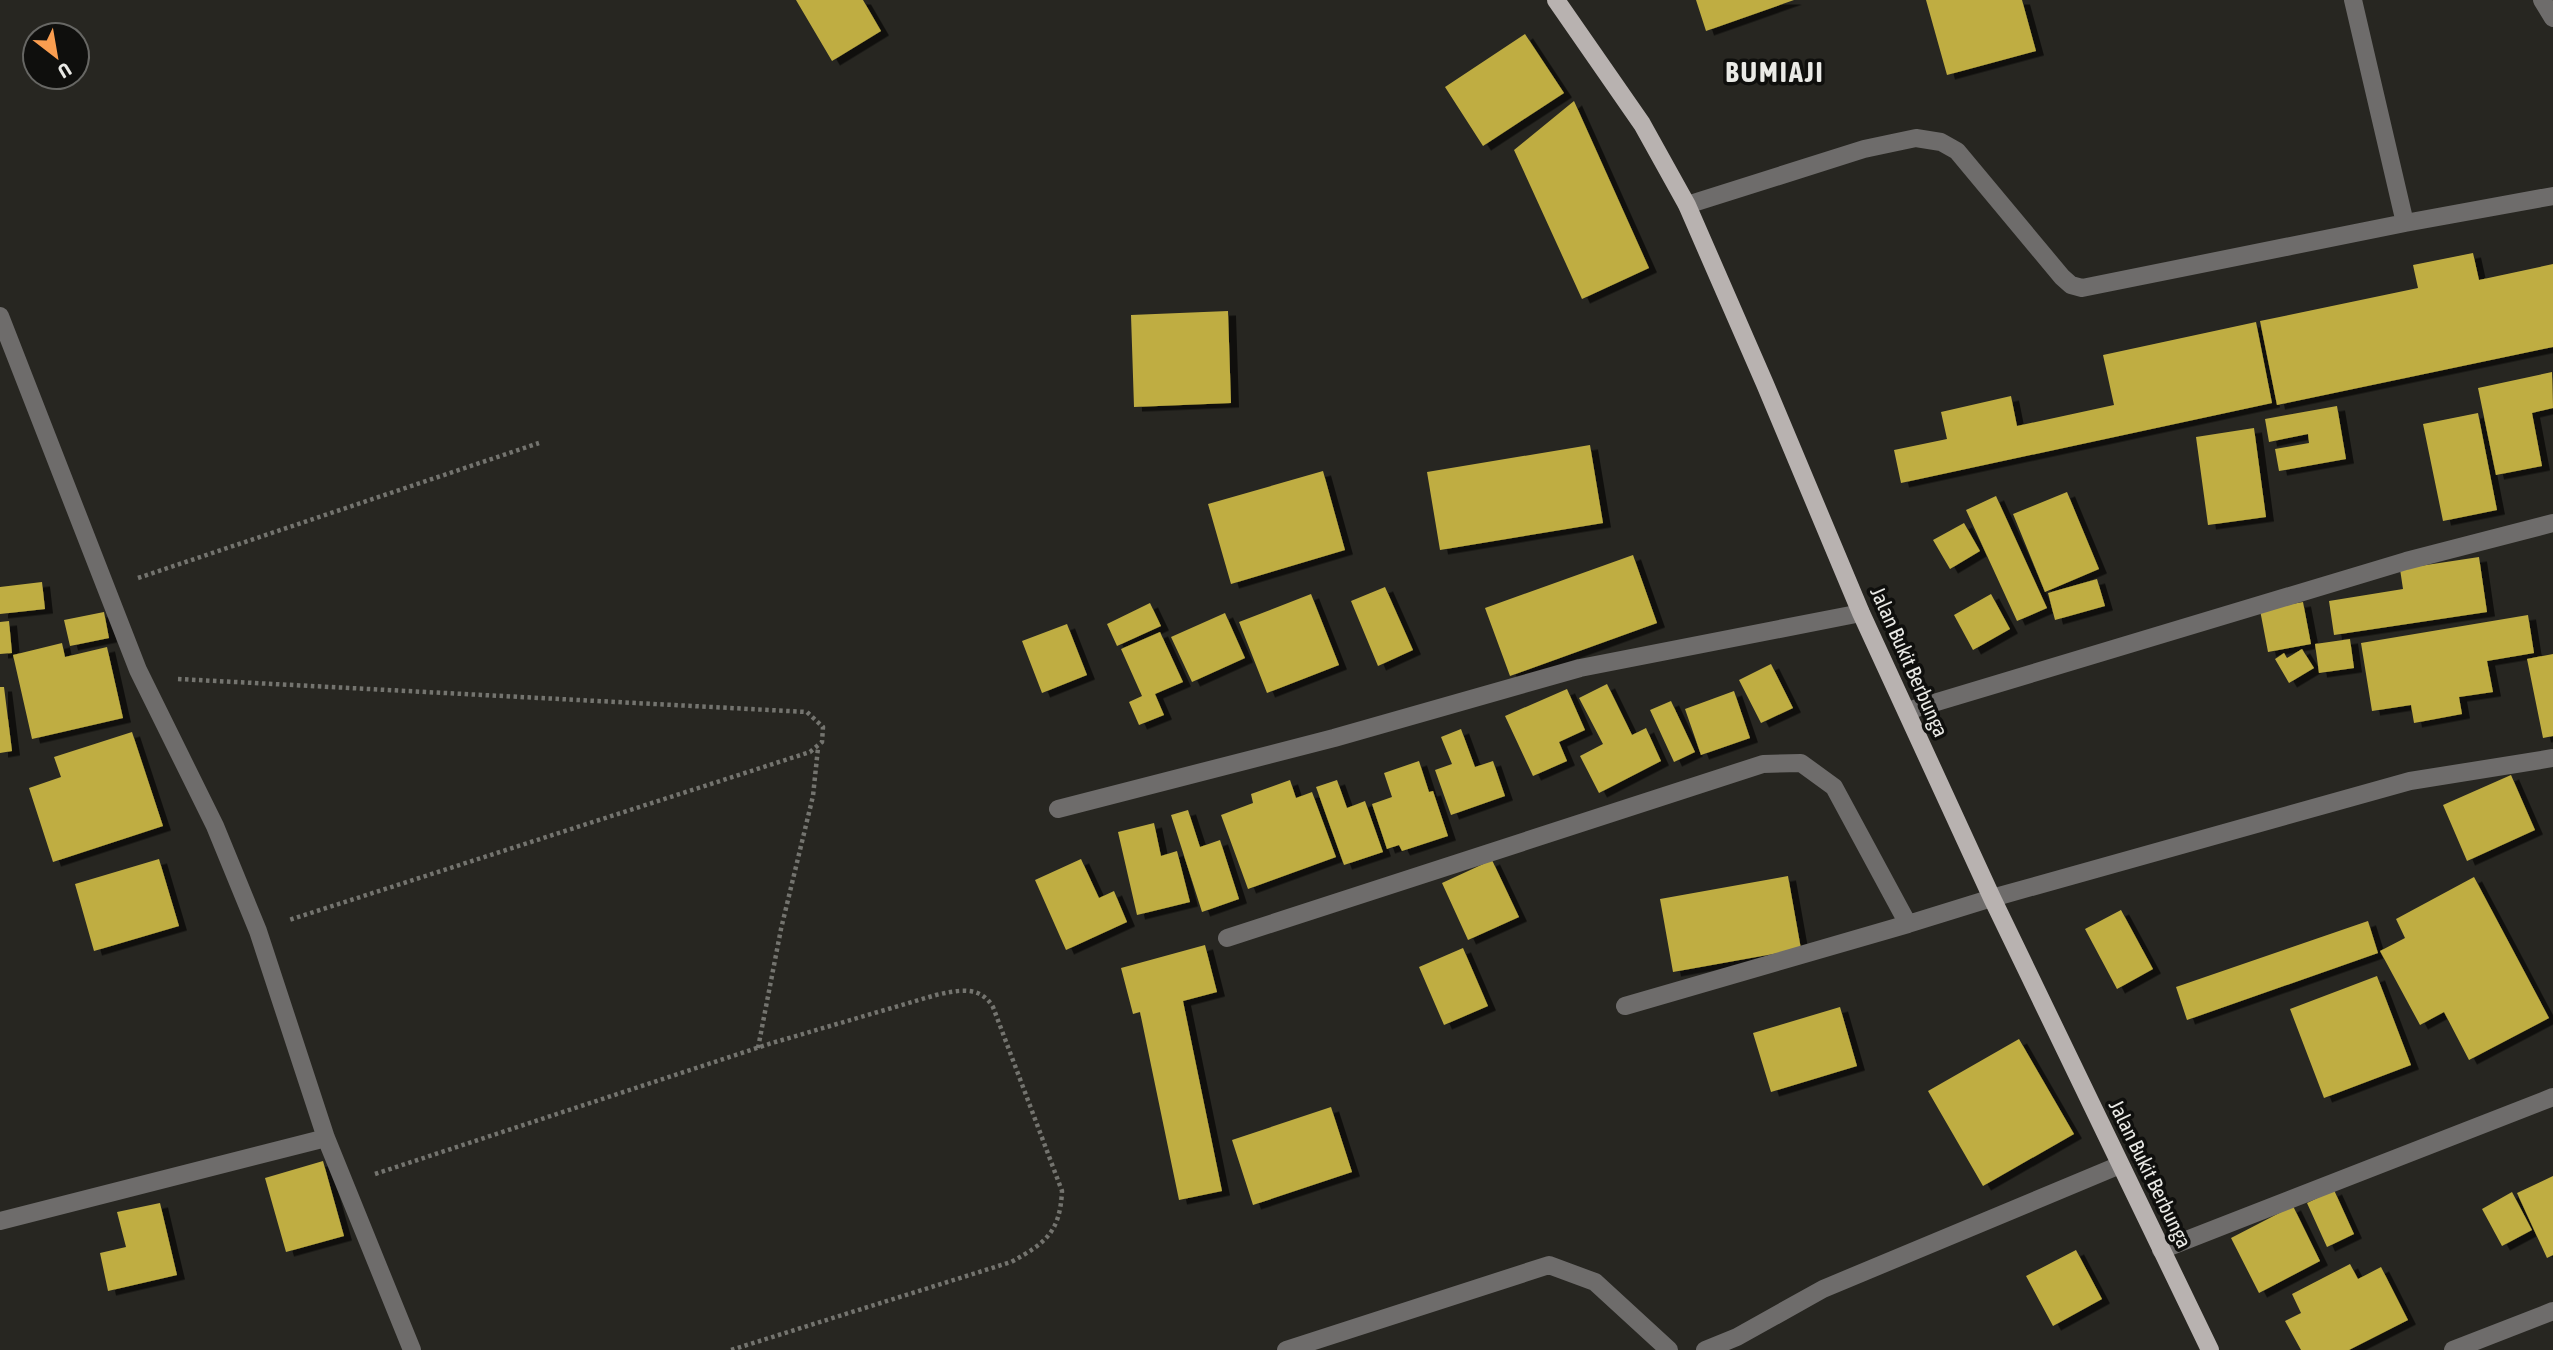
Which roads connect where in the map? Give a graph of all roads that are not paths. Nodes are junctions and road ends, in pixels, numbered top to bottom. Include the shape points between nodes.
1 (1556, 0) edge
2 (2353, 0) edge
3 (2542, 0) edge
4 (2553, 18) edge
5 (2553, 196) edge
6 (1687, 205) junction
7 (2405, 223) junction
8 (0, 316) edge
9 (2553, 523) edge
10 (1861, 613) junction
11 (1907, 711) junction
12 (2553, 758) edge
13 (1058, 809) dead end
14 (1992, 898) junction
15 (1908, 924) junction
16 (1227, 938) dead end
17 (1625, 1006) dead end
18 (2553, 1097) edge
19 (326, 1138) junction
20 (2120, 1165) junction
21 (0, 1221) edge
22 (2161, 1250) junction
23 (2553, 1311) edge
24 (412, 1350) edge
25 (1286, 1350) edge
26 (1669, 1350) edge
27 (1705, 1350) edge
28 (2210, 1350) edge
29 (2453, 1350) edge

1 - 6 main road, Jalan Bukit Berbunga via 1642,124
2 - 7 street
3 - 4 street
5 - 7 street
6 - 7 street via 1864,149 1916,138 1941,142 1957,151 2062,277 2082,288
6 - 10 main road, Jalan Bukit Berbunga
8 - 19 street via 140,673 215,826 258,931
9 - 11 street via 2406,561
10 - 11 main road, Jalan Bukit Berbunga
10 - 13 street via 1580,668
11 - 14 main road, Jalan Bukit Berbunga
12 - 14 street via 2410,781
14 - 15 street
14 - 20 main road, Jalan Bukit Berbunga
15 - 16 street via 1834,787 1801,763 1763,764
15 - 17 street
18 - 22 street
19 - 21 street
19 - 24 street
20 - 22 main road, Jalan Bukit Berbunga
20 - 27 street via 1823,1289
22 - 28 main road, Jalan Bukit Berbunga
23 - 29 street
25 - 26 street via 1549,1265 1595,1282

